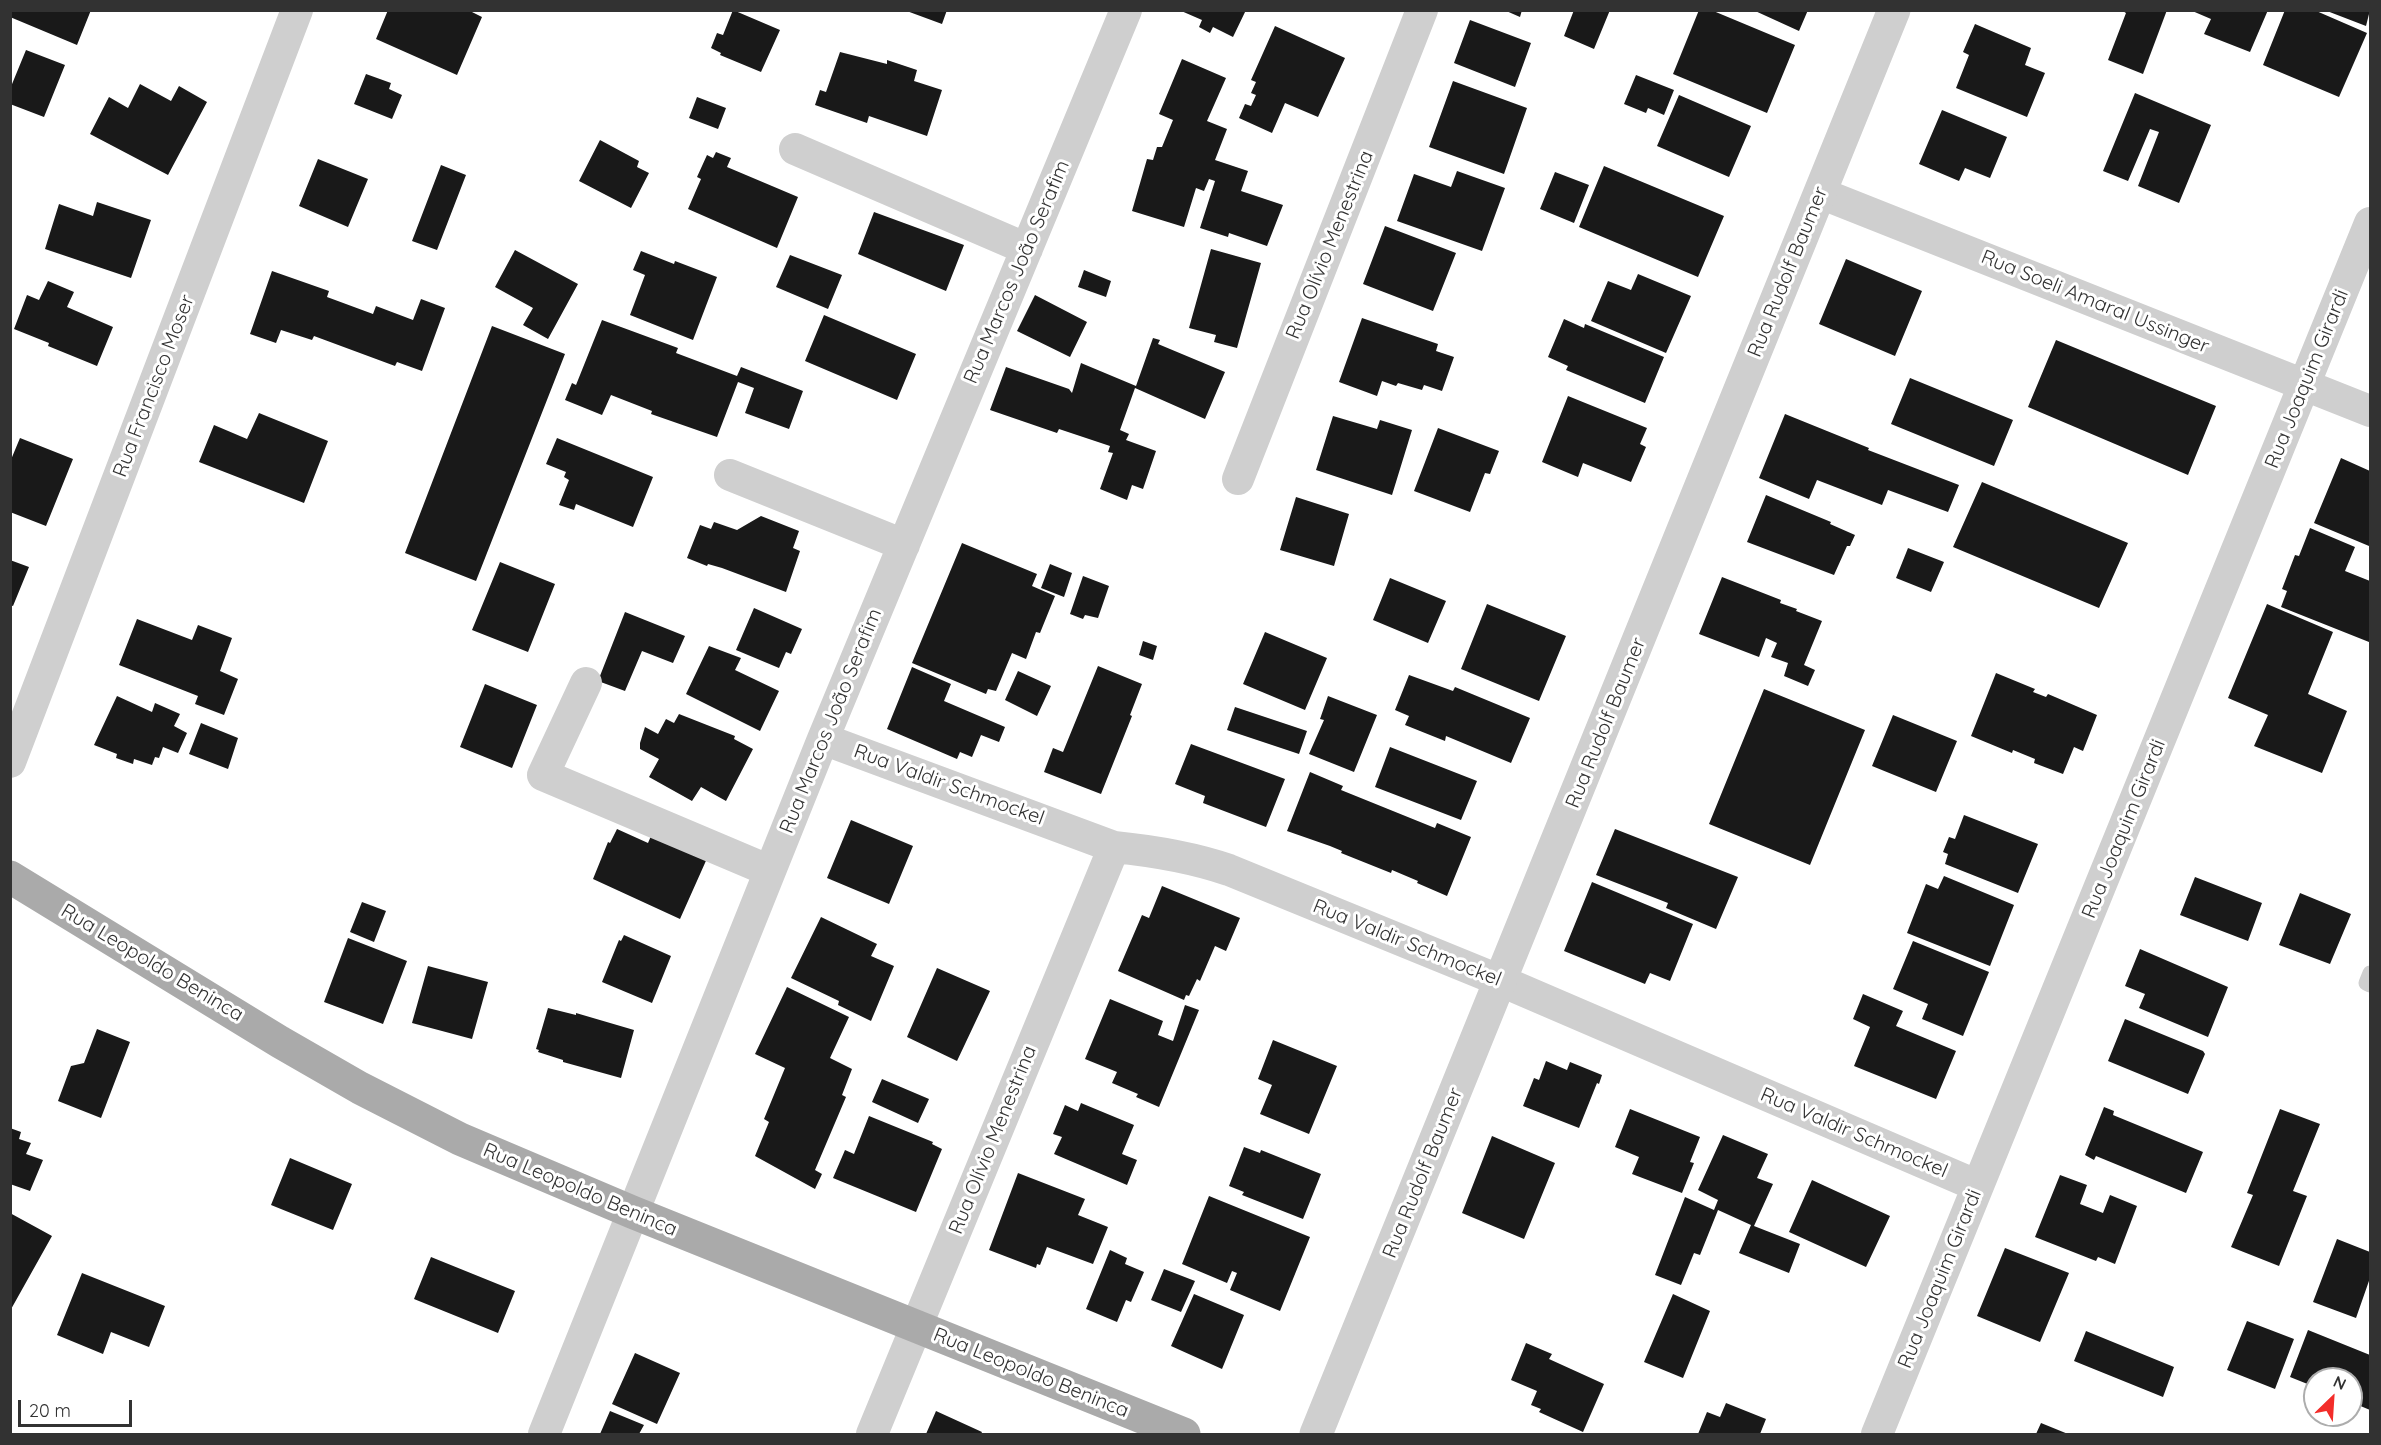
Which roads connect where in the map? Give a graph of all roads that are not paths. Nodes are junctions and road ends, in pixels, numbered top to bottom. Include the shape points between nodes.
1 (297, 10) edge
2 (1126, 10) edge
3 (1422, 10) edge
4 (1894, 10) edge
5 (795, 149) dead end
6 (1820, 193) junction
7 (2370, 223) edge
8 (1027, 249) junction
9 (2304, 385) junction
10 (2370, 411) edge
11 (730, 475) dead end
12 (1238, 479) dead end
13 (904, 545) junction
14 (586, 683) dead end
15 (824, 739) junction
16 (10, 762) edge
17 (1114, 847) junction
18 (770, 871) junction
19 (10, 877) edge
20 (2370, 973) edge
21 (1502, 981) junction
22 (2370, 985) edge
23 (1978, 1186) junction
24 (632, 1212) junction
25 (916, 1327) junction
26 (544, 1434) edge
27 (872, 1434) edge
28 (1184, 1434) edge
29 (1316, 1434) edge
30 (1876, 1434) edge

1 - 16 street, Rua Francisco Moser
2 - 8 street, Rua Marcos João Serafim
3 - 12 street, Rua Olívio Menestrina
4 - 6 street, Rua Rudolf Baumer
5 - 8 street
6 - 9 street, Rua Soeli Amaral Ussinger
6 - 21 street, Rua Rudolf Baumer
7 - 9 street, Rua Joaquim Girardi
8 - 13 street, Rua Marcos João Serafim
9 - 10 street, Rua Soeli Amaral Ussinger
9 - 23 street, Rua Joaquim Girardi
11 - 13 street
13 - 15 street, Rua Marcos João Serafim
14 - 18 street via 543,775
15 - 17 street, Rua Valdir Schmockel
15 - 18 street, Rua Marcos João Serafim
17 - 21 street, Rua Valdir Schmockel via 1197,859 1229,870
17 - 25 street, Rua Olívio Menestrina
18 - 24 street, Rua Marcos João Serafim
19 - 24 main road, Rua Leopoldo Beninca via 360,1088 460,1139
20 - 22 lane via 2366,983
21 - 23 street, Rua Valdir Schmockel
21 - 29 street, Rua Rudolf Baumer
23 - 30 street, Rua Joaquim Girardi
24 - 25 main road, Rua Leopoldo Beninca
24 - 26 street, Rua Marcos João Serafim
25 - 27 street, Rua Olívio Menestrina
25 - 28 main road, Rua Leopoldo Beninca

